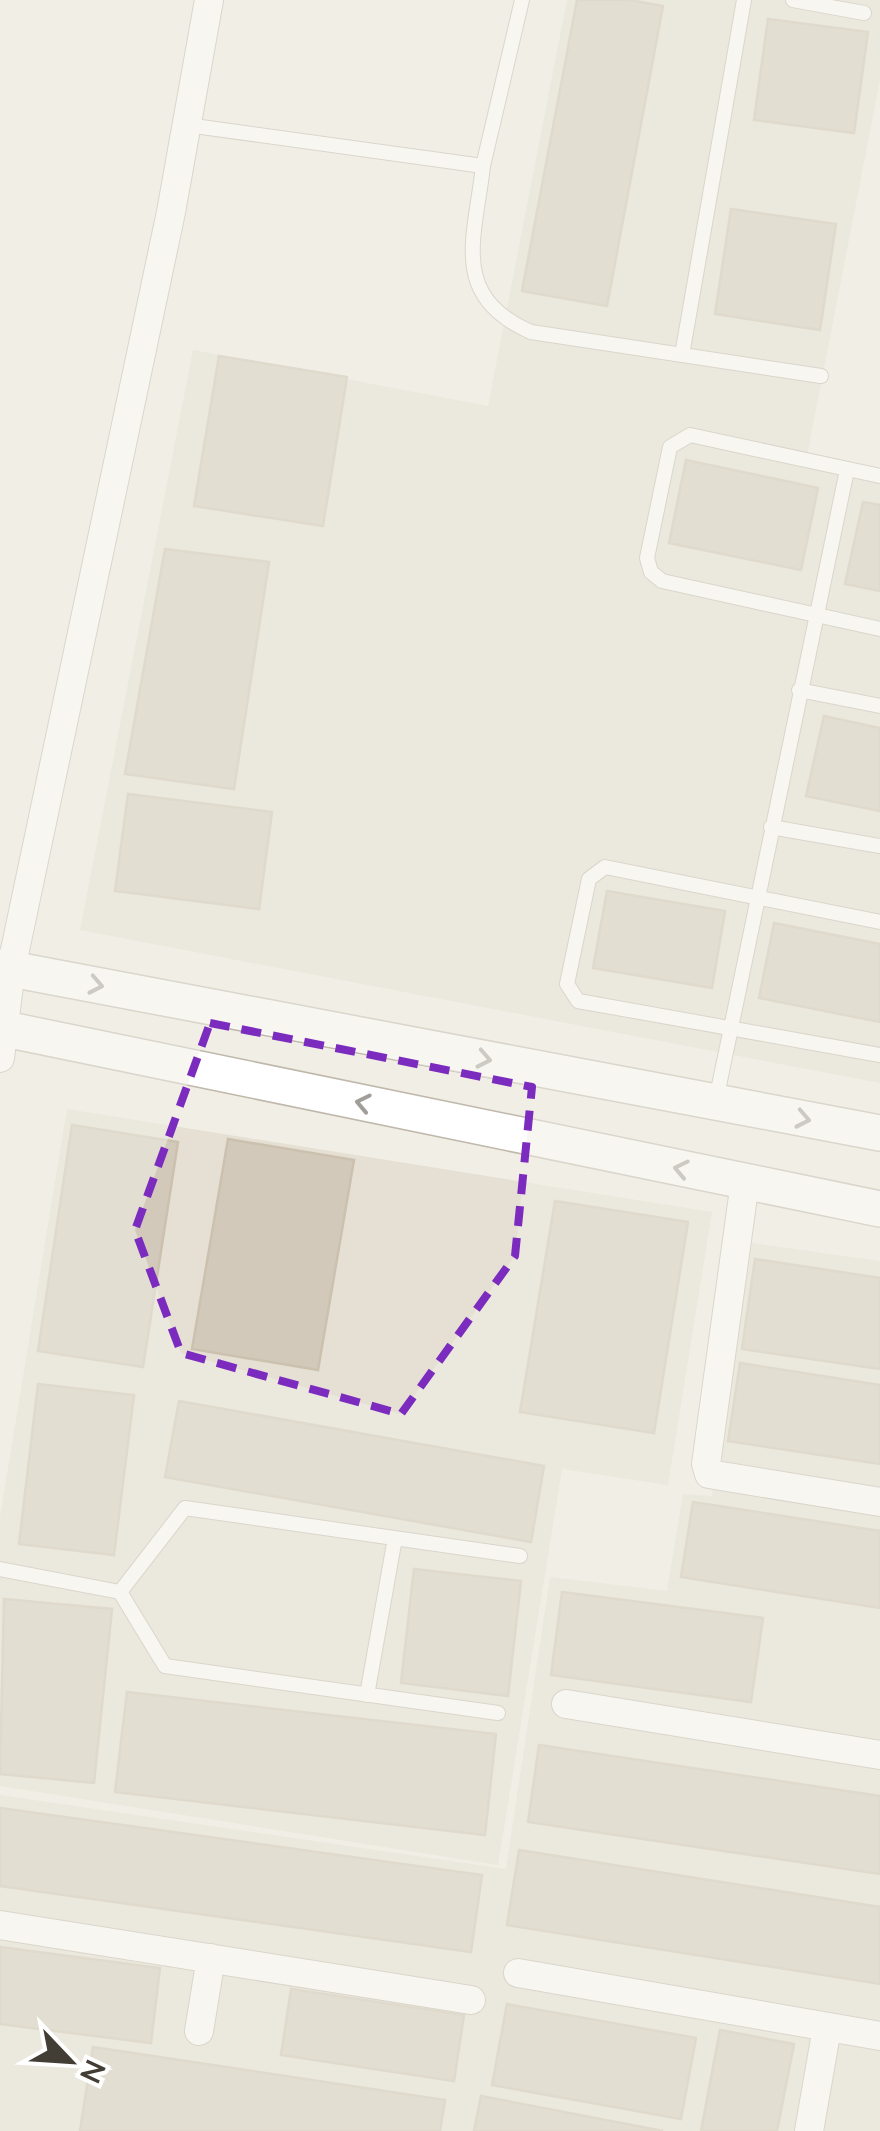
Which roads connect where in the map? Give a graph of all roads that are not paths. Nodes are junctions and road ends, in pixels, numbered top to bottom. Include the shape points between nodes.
1 (209, 0) edge
2 (522, 0) edge
3 (744, 0) edge
4 (793, 0) edge
5 (864, 13) dead end
6 (187, 124) junction
7 (484, 166) junction
8 (682, 355) junction
9 (821, 376) dead end
10 (847, 470) junction
11 (880, 476) edge
12 (814, 615) junction
13 (880, 629) edge
14 (798, 690) junction
15 (880, 706) edge
16 (771, 826) junction
17 (880, 846) edge
18 (756, 900) junction
19 (880, 922) edge
20 (6, 968) edge
21 (730, 1030) junction
22 (1, 1038) edge
23 (880, 1055) edge
24 (715, 1102) junction
25 (880, 1133) edge
26 (745, 1182) junction
27 (880, 1209) edge
28 (880, 1502) edge
29 (395, 1538) junction
30 (520, 1556) dead end
31 (0, 1569) edge
32 (120, 1592) junction
33 (367, 1695) junction
34 (566, 1704) dead end
35 (498, 1713) dead end
36 (880, 1755) edge
37 (0, 1925) edge
38 (210, 1958) junction
39 (518, 1973) dead end
40 (472, 2000) dead end
41 (827, 2028) junction
42 (199, 2031) dead end
43 (880, 2036) edge
44 (808, 2131) edge

1 - 6 street
2 - 7 lane
3 - 8 lane
4 - 5 lane
6 - 7 lane
6 - 20 street
7 - 8 lane via 471,270 493,308 531,332
8 - 9 lane
10 - 11 lane
10 - 12 lane
10 - 12 lane via 690,435 670,447 646,558 650,572 662,582
12 - 13 lane
12 - 14 lane
14 - 15 lane
14 - 16 lane
16 - 17 lane
16 - 18 lane
18 - 19 lane
18 - 21 lane
18 - 21 lane via 596,870 567,984 578,1002
20 - 22 street
20 -> 24 street
21 - 23 lane
21 - 24 lane
26 -> 22 street
24 -> 25 street
26 - 27 street
26 - 28 street via 709,1474
29 - 30 lane
29 - 32 lane via 186,1508
29 - 33 lane
31 - 32 lane
32 - 33 lane via 165,1666
33 - 35 lane
34 - 36 street
37 - 38 street
38 - 40 street
38 - 42 street
39 - 41 street
41 - 43 street
41 - 44 street

